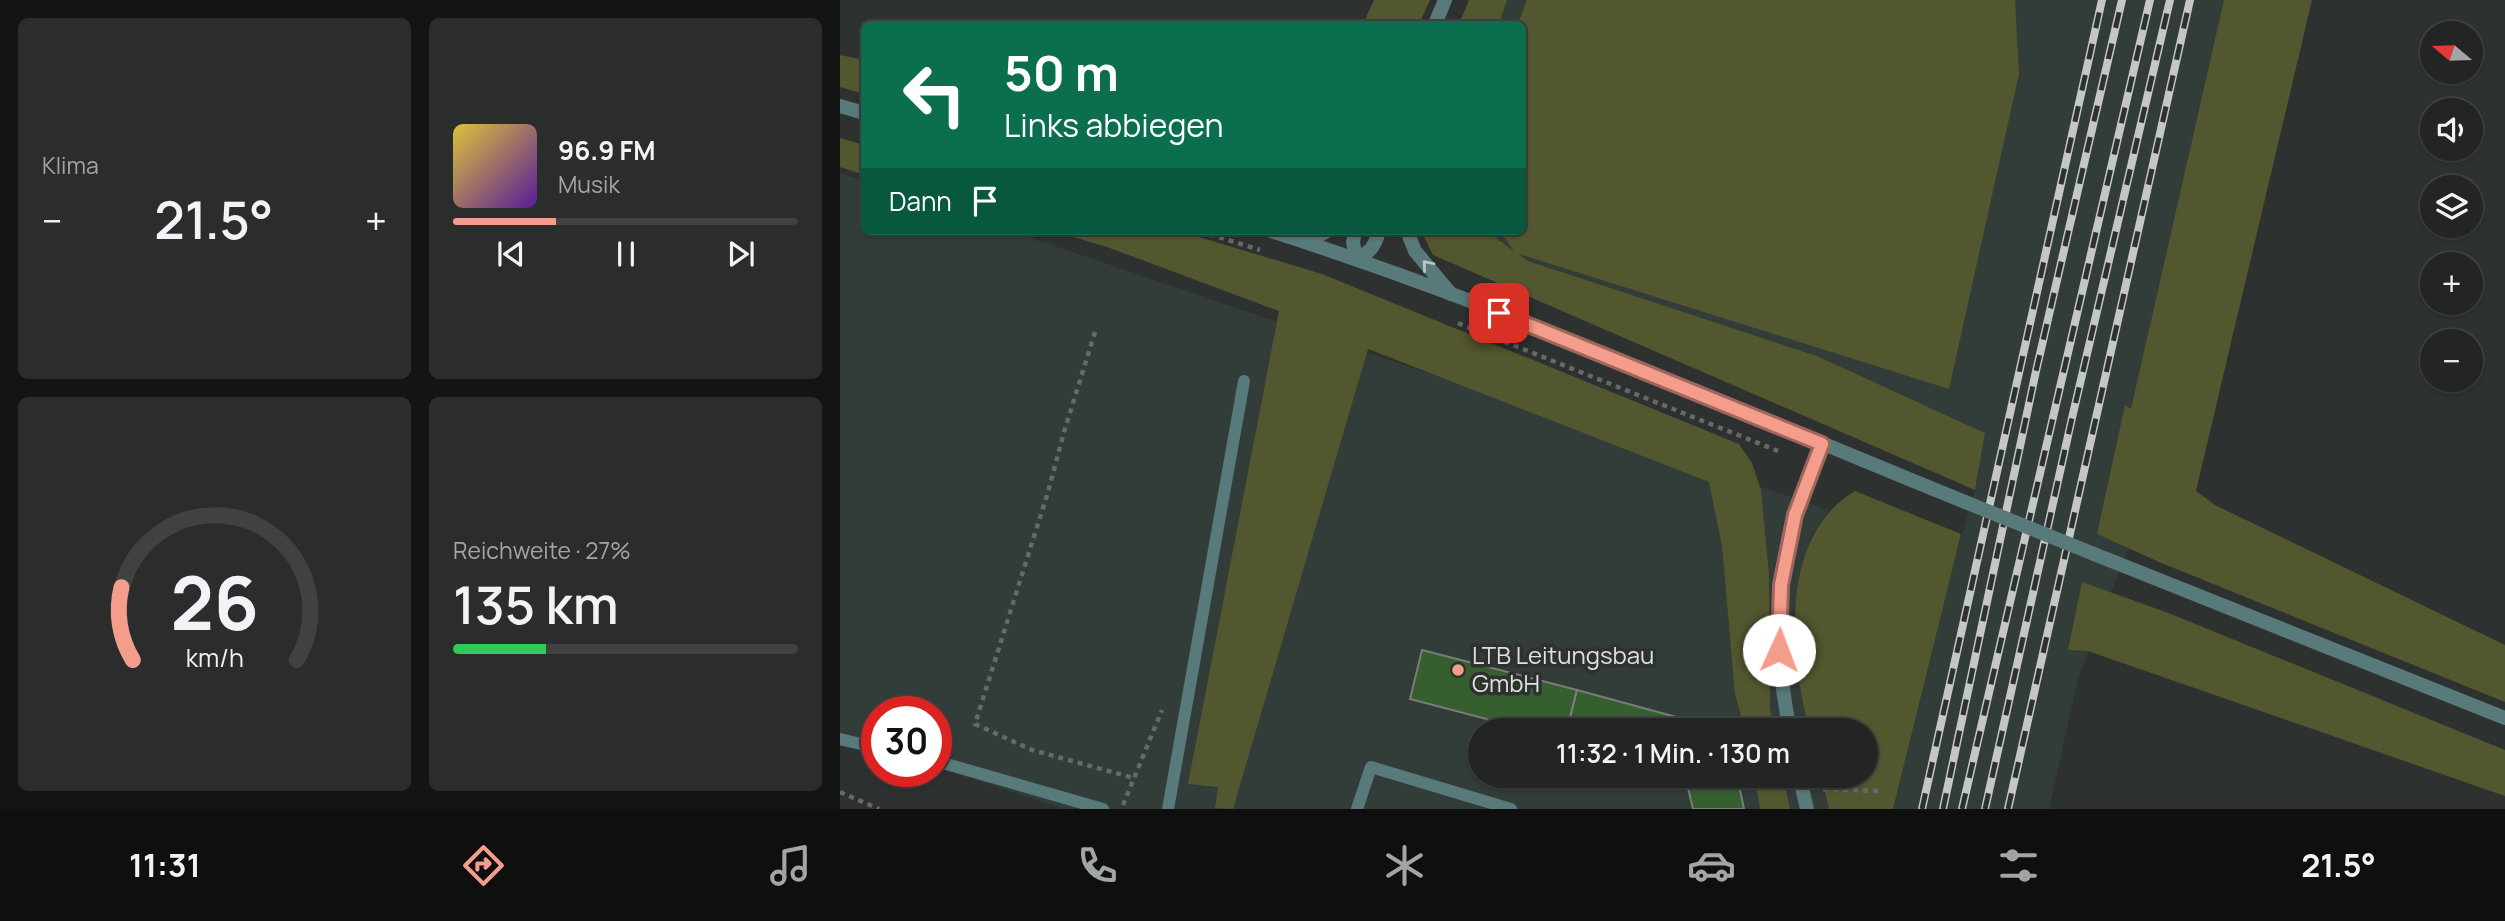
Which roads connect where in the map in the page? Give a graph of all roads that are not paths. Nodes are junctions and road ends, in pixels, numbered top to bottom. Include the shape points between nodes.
1 (1445, 0) edge
2 (1436, 21) edge
3 (840, 106) edge
4 (861, 112) edge
5 (1284, 235) edge
6 (1319, 235) edge
7 (1354, 235) edge
8 (1378, 235) edge
9 (1409, 235) edge
10 (1306, 242) junction
11 (1356, 259) junction
12 (1452, 295) junction
13 (1244, 381) dead end
14 (1822, 444) junction
15 (1788, 718) edge
16 (2505, 718) edge
17 (840, 739) edge
18 (861, 744) edge
19 (952, 766) edge
20 (1802, 788) edge
21 (1103, 809) edge
22 (1168, 809) edge
23 (1357, 809) edge
24 (1511, 809) edge
25 (1807, 809) edge

1 - 2 street
3 - 4 street
5 - 10 street
6 - 10 street
7 - 11 street
8 - 11 street via 1369,253
12 -> 9 street via 1415,251
10 - 11 street
11 - 12 street
12 - 14 street
13 - 22 lane
14 - 15 street via 1795,515 1781,585 1779,650
14 - 16 street, bridge
17 - 18 lane
19 - 21 lane
20 - 25 street
23 - 24 lane via 1371,767

